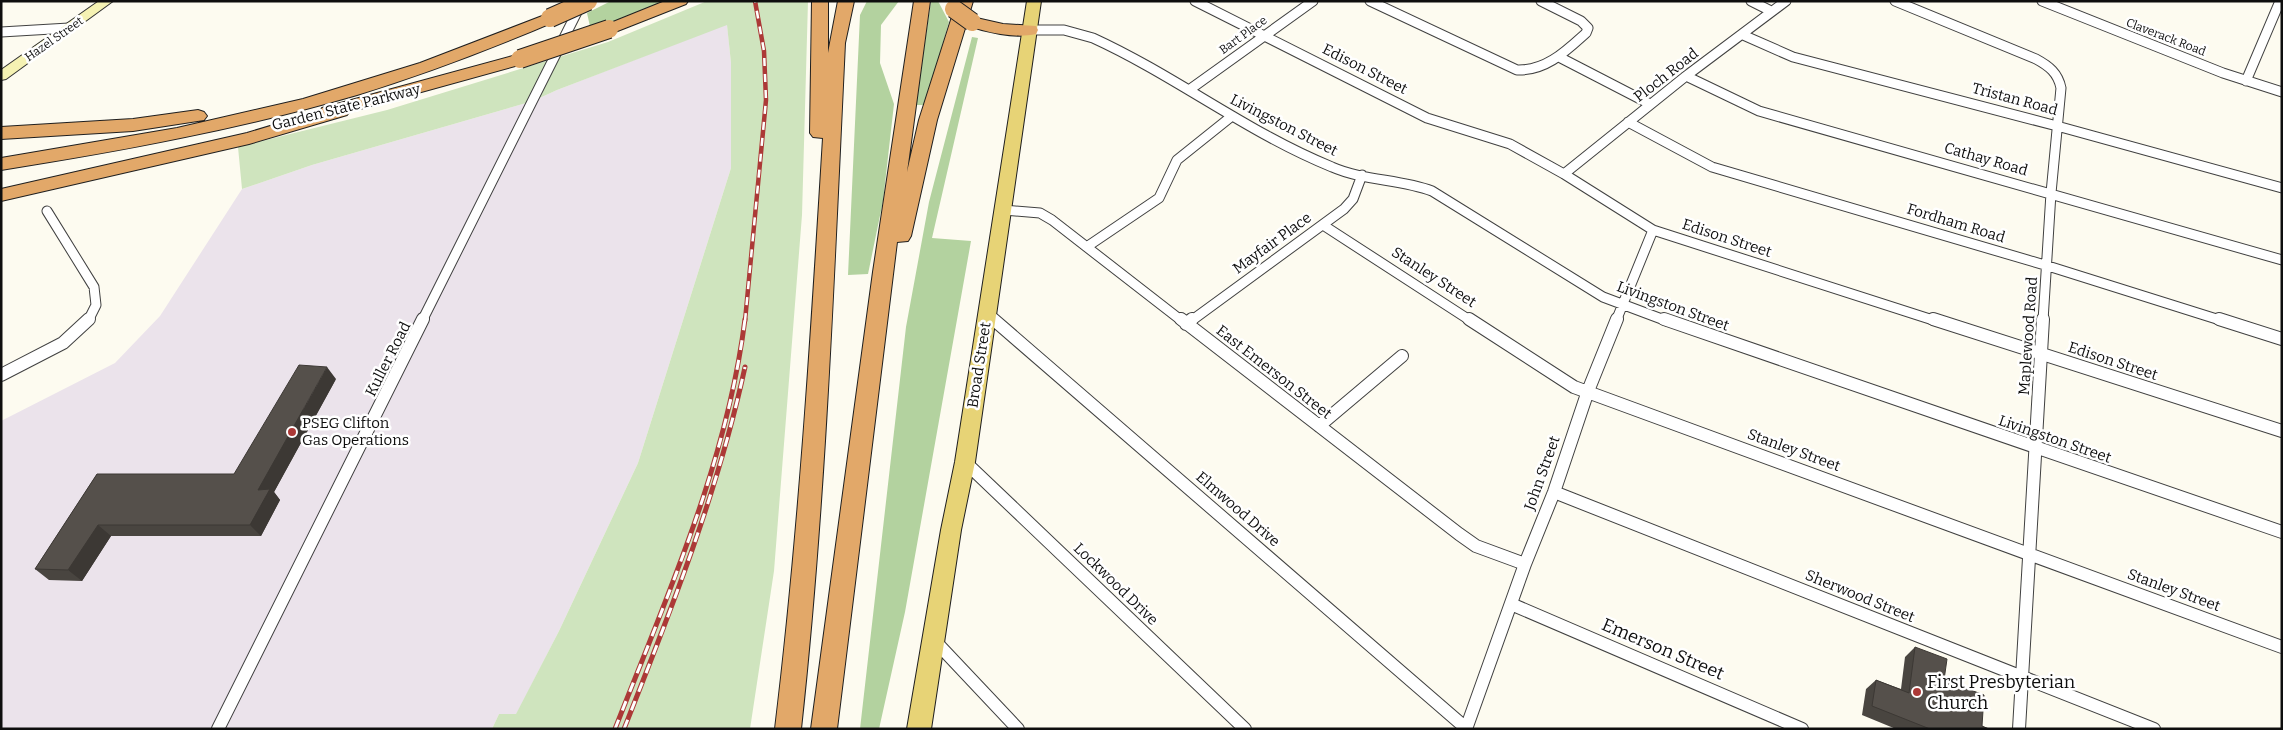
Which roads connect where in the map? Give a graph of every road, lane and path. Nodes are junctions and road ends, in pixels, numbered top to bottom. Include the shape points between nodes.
1 (107, 1) edge
2 (582, 1) edge
3 (588, 1) edge
4 (680, 1) edge
5 (820, 1) edge
6 (846, 1) edge
7 (922, 1) edge
8 (1034, 1) edge
9 (1195, 1) edge
10 (1312, 1) edge
11 (1370, 1) edge
12 (1541, 1) edge
13 (1751, 1) edge
14 (1786, 1) edge
15 (1895, 1) edge
16 (2042, 1) edge
17 (2280, 1) edge
18 (956, 4) edge
19 (1771, 11) junction
20 (529, 27) junction
21 (68, 28) junction
22 (1030, 30) junction
23 (1, 32) edge
24 (1264, 35) junction
25 (1743, 35) junction
26 (1560, 57) junction
27 (1, 76) edge
28 (1686, 76) junction
29 (2246, 81) junction
30 (1189, 90) junction
31 (2282, 92) edge
32 (377, 100) junction
33 (1650, 104) junction
34 (1232, 116) junction
35 (1628, 122) junction
36 (2057, 126) junction
37 (1, 133) edge
38 (1, 164) edge
39 (1564, 174) junction
40 (1, 176) edge
41 (1362, 176) junction
42 (2282, 188) edge
43 (2052, 193) junction
44 (1, 195) edge
45 (1004, 210) junction
46 (47, 211) dead end
47 (1323, 225) junction
48 (1653, 230) junction
49 (1088, 246) junction
50 (2282, 260) edge
51 (2048, 266) junction
52 (1622, 305) junction
53 (987, 314) junction
54 (1186, 324) junction
55 (821, 327) junction
56 (2282, 339) edge
57 (2042, 354) junction
58 (1402, 356) dead end
59 (1, 375) edge
60 (1588, 391) junction
61 (1319, 426) junction
62 (864, 428) junction
63 (2282, 431) edge
64 (2036, 448) junction
65 (965, 462) junction
66 (1554, 492) junction
67 (2282, 532) edge
68 (2029, 554) junction
69 (1525, 564) junction
70 (1510, 604) junction
71 (935, 641) junction
72 (2282, 646) edge
73 (2022, 677) junction
74 (825, 728) edge
75 (218, 729) edge
76 (788, 729) edge
77 (919, 729) edge
78 (1018, 729) edge
79 (1245, 729) edge
80 (1467, 729) edge
81 (1802, 729) edge
82 (2018, 729) edge
83 (2154, 729) edge

1 - 21 street, Hazel Street
2 - 75 street, Kuller Road
3 - 20 highway, Garden State Parkway, bridge
4 - 32 highway, Garden State Parkway, bridge via 520,59
5 - 55 highway via 818,207
6 - 55 highway via 837,43
7 - 62 highway
8 - 22 main road, Broad Street
9 - 24 street, Edison Street
10 - 24 street, Bart Place
11 - 26 street via 1516,70 1529,72
12 - 26 street via 1581,21 1588,28
13 - 19 street
14 - 19 street, Ploch Road
15 - 36 street via 2051,68 2060,80 2061,88
16 - 29 street, Claverack Road
17 - 29 street
18 - 22 highway, bridge via 972,22 1003,29
18 - 62 highway via 905,216
19 - 25 street, Ploch Road
20 - 37 highway via 363,79 260,104 133,125
20 - 38 highway, Garden State Parkway via 413,72 287,109 142,141
21 - 23 street
21 - 27 street, Hazel Street
22 - 30 street, Livingston Street via 1056,29 1093,38
22 - 45 main road, Broad Street
24 - 30 street, Bart Place
24 - 39 street, Edison Street via 1426,118 1510,144
25 - 28 street, Ploch Road
25 - 36 street, Tristan Road via 1793,57
26 - 33 street
28 - 33 street, Ploch Road
28 - 43 street, Cathay Road via 1759,112
29 - 31 street, Claverack Road
30 - 34 street, Livingston Street
32 - 40 highway, Garden State Parkway via 188,144
32 - 44 highway via 249,138
33 - 35 street, Ploch Road
34 - 41 street, Livingston Street via 1335,169
34 - 49 street via 1177,160 1159,198
35 - 39 street, Ploch Road
35 - 51 street, Fordham Road via 1712,167
36 - 42 street, Tristan Road
36 - 43 street, Maplewood Road
39 - 48 street, Edison Street
41 - 47 street, Mayfair Place via 1353,199
41 - 52 street, Livingston Street via 1402,181 1432,191 1603,297
43 - 50 street, Cathay Road
43 - 51 street, Maplewood Road
45 - 49 street, East Emerson Street via 1040,213
45 - 53 main road, Broad Street
46 - 59 street via 95,291 95,308 71,338
47 - 54 street, Mayfair Place
47 - 60 street, Stanley Street via 1574,387
48 - 52 street, John Street
48 - 57 street, Edison Street
49 - 54 street, East Emerson Street
51 - 56 street, Fordham Road
51 - 57 street, Maplewood Road
52 - 60 street, John Street
52 - 64 street, Livingston Street
53 - 65 main road, Broad Street
53 - 80 street, Elmwood Drive
54 - 61 street, East Emerson Street
55 - 76 highway via 809,534
57 - 63 street, Edison Street
57 - 64 street, Maplewood Road
58 - 61 street
60 - 66 street, John Street
60 - 68 street, Stanley Street
61 - 69 street, East Emerson Street via 1476,546
62 - 74 highway
64 - 67 street, Livingston Street
64 - 68 street, Maplewood Road
65 - 71 main road, Broad Street via 951,530
65 - 79 street, Lockwood Drive
66 - 69 street, John Street
66 - 73 street, Sherwood Street
68 - 72 street, Stanley Street
68 - 73 street, Maplewood Road
69 - 70 street, John Street
70 - 80 street, John Street
70 - 81 street, Emerson Street
71 - 77 main road, Broad Street
71 - 78 street
73 - 82 street, Maplewood Road
73 - 83 street, Sherwood Street

